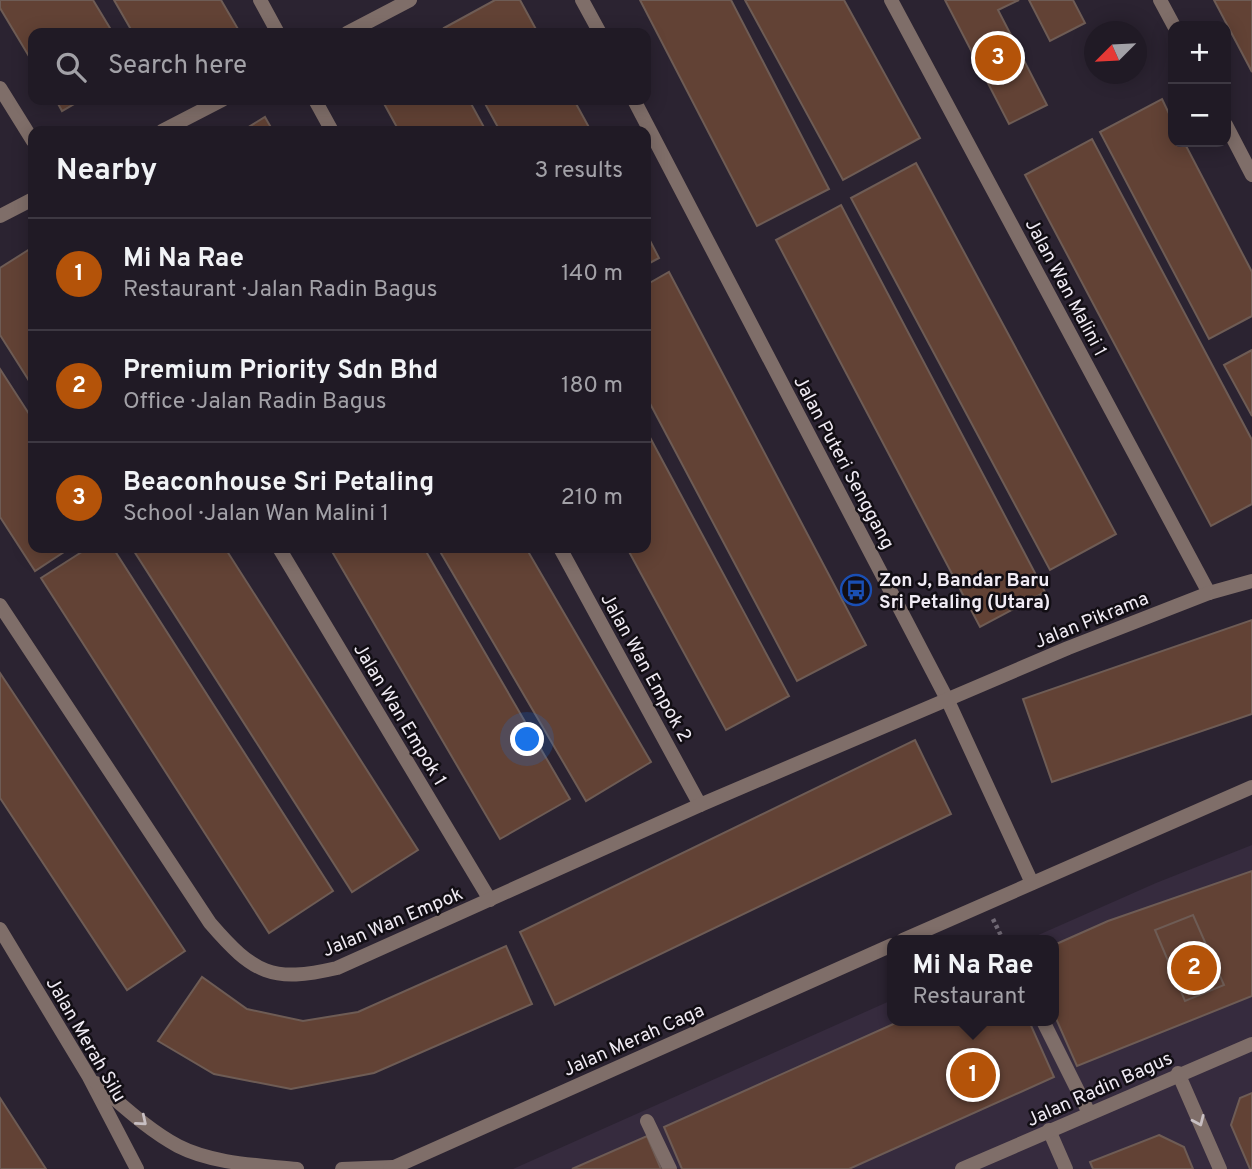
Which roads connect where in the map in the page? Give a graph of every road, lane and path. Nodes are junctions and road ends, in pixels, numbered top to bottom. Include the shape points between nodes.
1 (260, 0) edge
2 (410, 0) edge
3 (582, 0) edge
4 (891, 0) edge
5 (1160, 0) edge
6 (1171, 21) edge
7 (275, 28) edge
8 (357, 28) edge
9 (597, 28) edge
10 (0, 88) edge
11 (212, 105) edge
12 (318, 105) edge
13 (637, 105) edge
14 (172, 126) edge
15 (329, 126) edge
16 (648, 126) edge
17 (28, 133) edge
18 (651, 133) edge
19 (1231, 135) edge
20 (1252, 175) edge
21 (28, 202) edge
22 (0, 216) edge
23 (282, 553) edge
24 (562, 553) edge
25 (1252, 581) edge
26 (1209, 593) junction
27 (0, 605) edge
28 (948, 701) junction
29 (1247, 789) edge
30 (700, 805) junction
31 (1032, 883) junction
32 (490, 900) junction
33 (0, 929) edge
34 (915, 935) edge
35 (887, 947) edge
36 (1045, 1026) edge
37 (1252, 1044) edge
38 (1178, 1073) junction
39 (89, 1077) junction
40 (1088, 1113) junction
41 (647, 1121) dead end
42 (1049, 1130) junction
43 (392, 1168) edge
44 (137, 1169) edge
45 (297, 1169) edge
46 (342, 1169) edge
47 (670, 1169) edge
48 (962, 1169) edge
49 (1066, 1169) edge
50 (1220, 1169) edge

1 - 7 street
2 - 8 street
3 - 9 street
4 - 26 street, Jalan Wan Malini 1
5 - 6 street
10 - 17 street
11 - 14 street
12 - 15 street
13 - 16 street, Jalan Puteri Senggang
18 - 28 street, Jalan Puteri Senggang
19 - 20 street
21 - 22 street
23 - 32 street, Jalan Wan Empok 1
24 - 30 street, Jalan Wan Empok 2
25 - 26 street, Jalan Pikrama
26 - 28 street, Jalan Pikrama
27 - 32 street, Jalan Wan Empok via 210,923 231,948 257,967 299,977 337,968
28 - 30 street, Jalan Wan Empok
28 - 31 street, Jalan Puteri Senggang
29 - 31 street
30 - 32 street, Jalan Wan Empok
31 - 34 street
33 - 39 street, Jalan Merah Silu
35 - 43 street, Jalan Merah Caga
36 - 40 street
37 - 38 street, Jalan Radin Bagus
38 - 40 street, Jalan Radin Bagus
38 -> 50 street
39 - 44 street, Jalan Merah Silu
39 -> 45 street via 180,1147 220,1159
40 - 42 street, Jalan Radin Bagus
41 - 47 street
42 - 48 street, Jalan Radin Bagus
42 - 49 street
43 - 46 street

